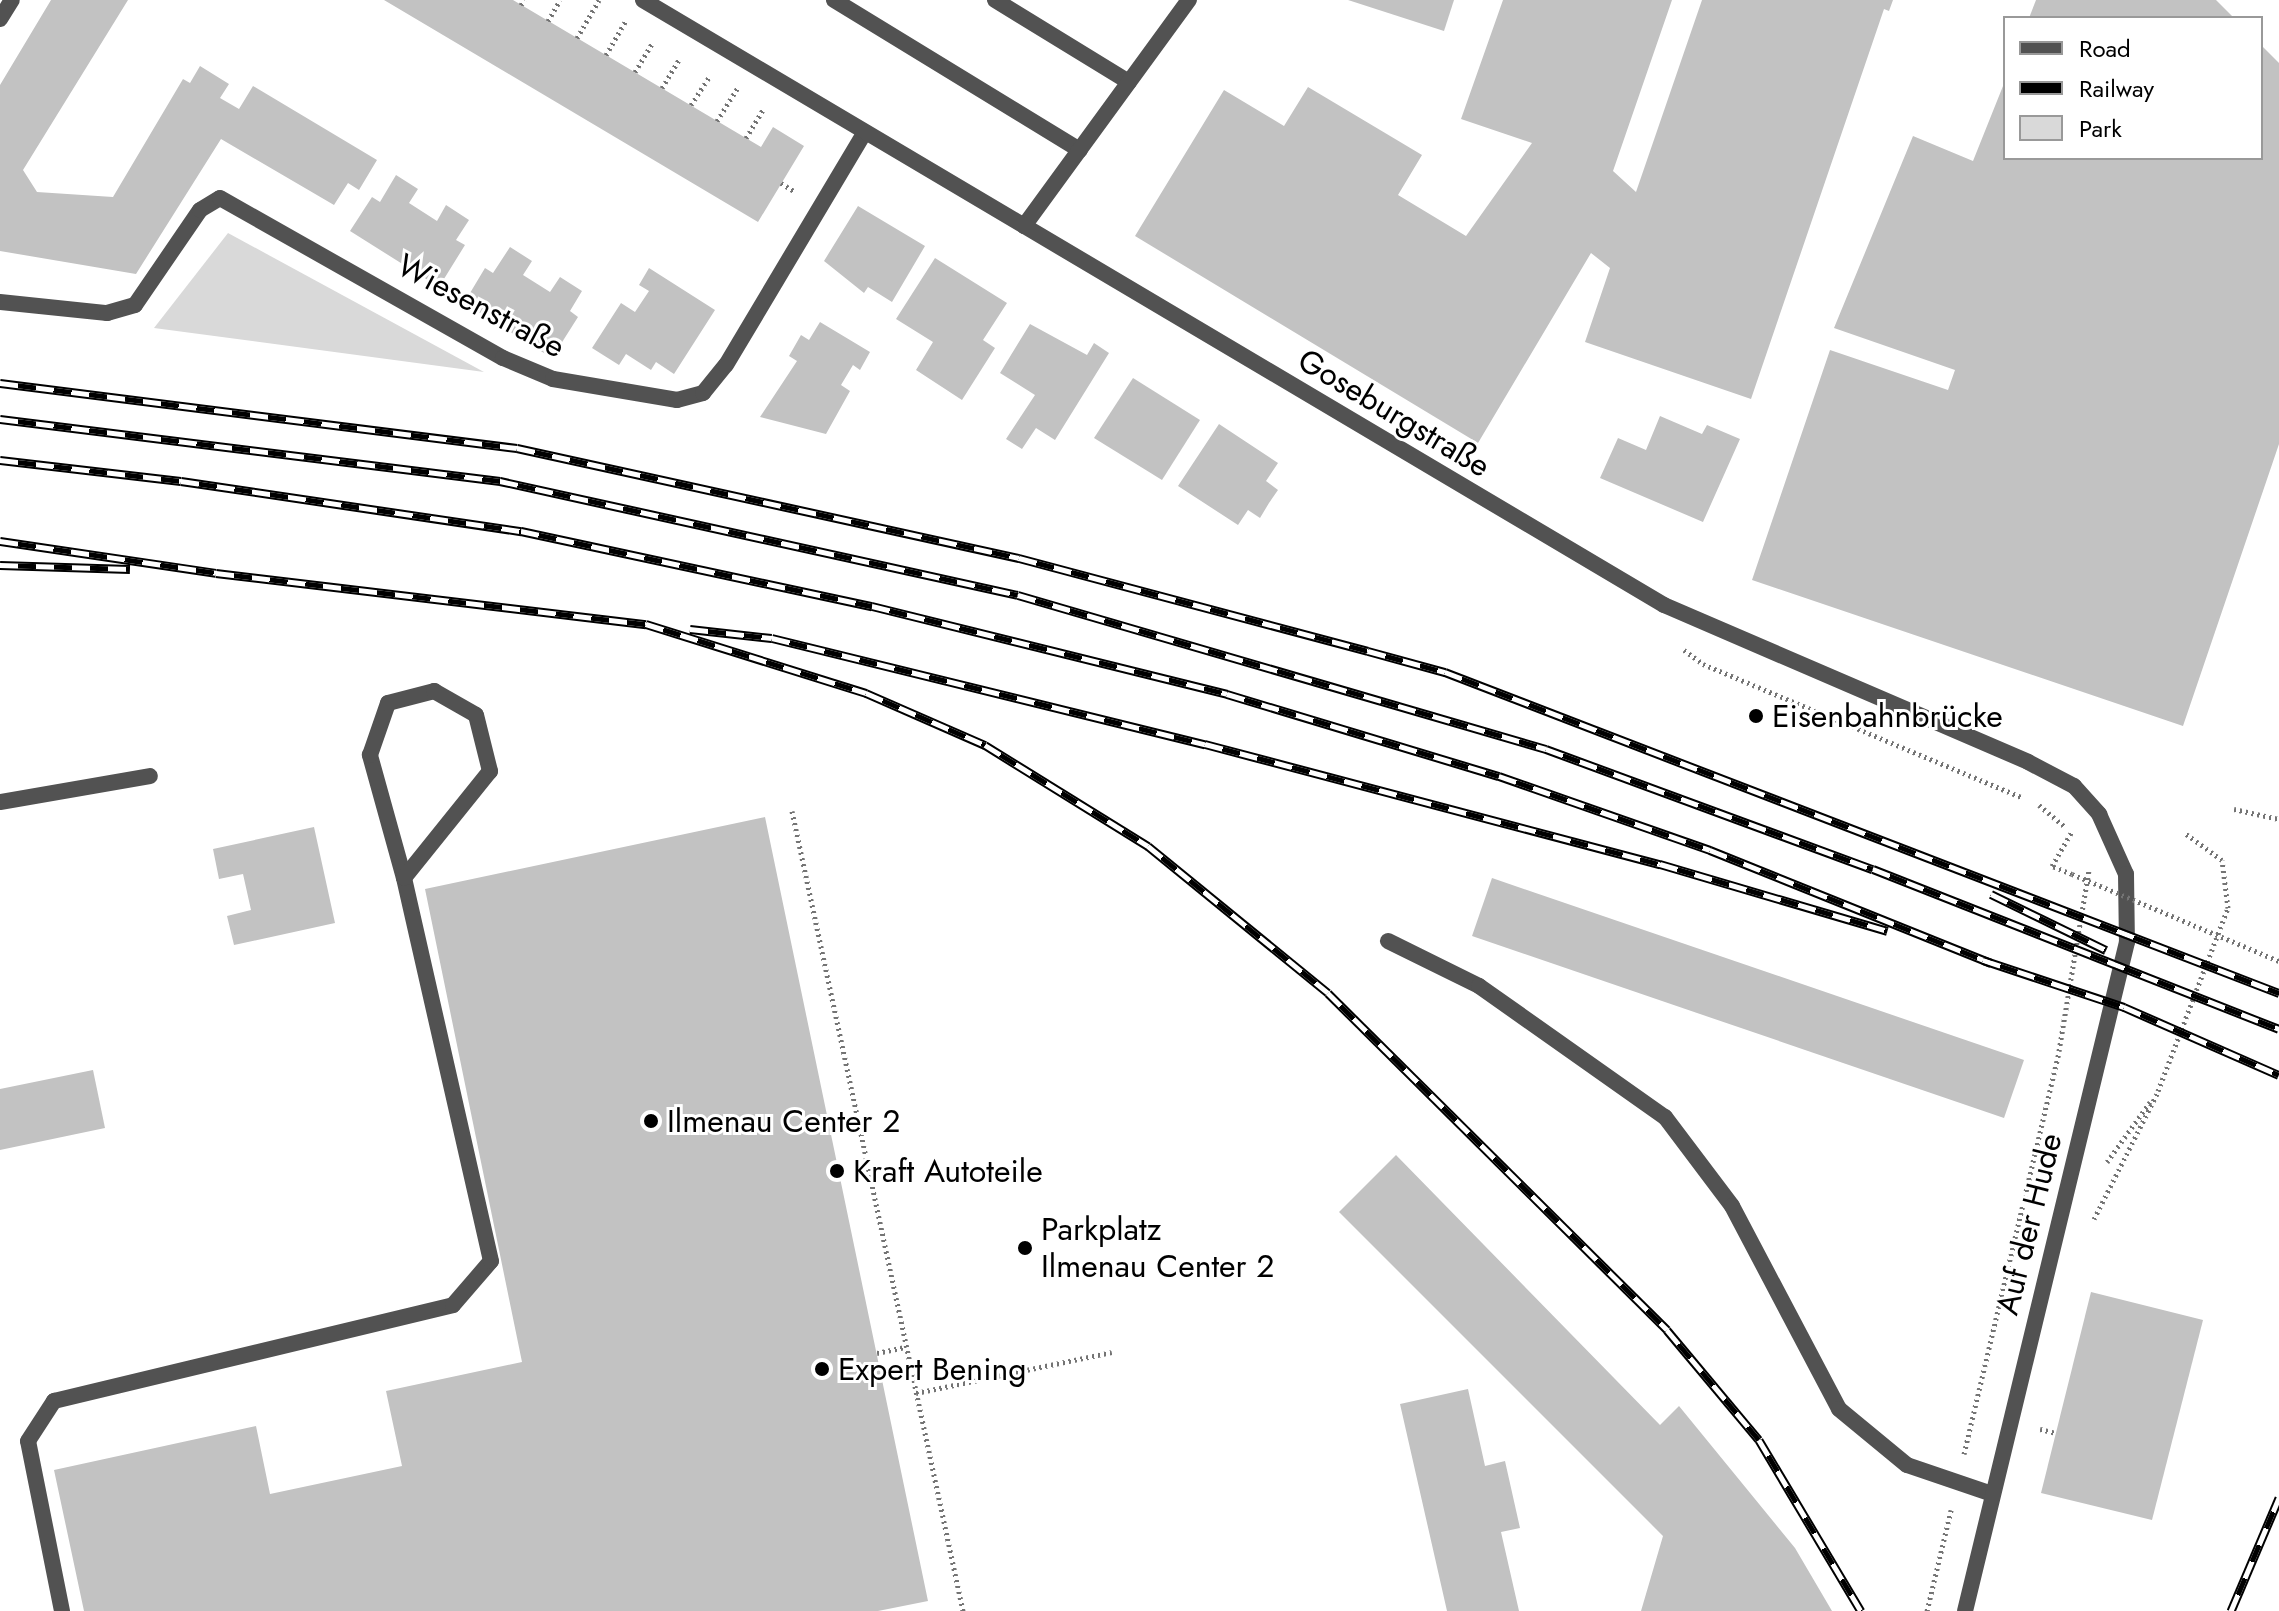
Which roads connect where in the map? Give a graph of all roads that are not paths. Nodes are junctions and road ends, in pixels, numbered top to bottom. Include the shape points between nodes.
1 (12, 0) edge
2 (834, 0) edge
3 (995, 0) edge
4 (1189, 0) edge
5 (638, 4) edge
6 (0, 19) edge
7 (1129, 82) junction
8 (865, 132) junction
9 (1080, 150) junction
10 (1024, 226) junction
11 (0, 302) edge
12 (150, 776) dead end
13 (0, 802) edge
14 (2119, 849) joint
15 (404, 878) junction
16 (1388, 941) dead end
17 (1992, 1494) junction
18 (62, 1611) edge
19 (1965, 1611) edge

1 - 6 street
2 - 9 street
3 - 7 street
4 - 7 street
5 - 8 street, Goseburgstraße
7 - 9 street
8 - 10 street, Goseburgstraße
8 - 11 street, Wiesenstraße via 726,365 703,393 677,400 553,379 503,358 220,198 200,210 135,305 107,313
9 - 10 street
10 - 14 street, Goseburgstraße via 1664,605 2074,786 2099,814
12 - 13 street
14 - 17 street, Auf der Hude via 2130,904 2127,942
15 - 15 street via 490,771 476,715 434,691 388,703 370,755
15 - 18 street via 491,1261 453,1305 54,1401 28,1441
16 - 17 street via 1479,986 1665,1117 1732,1206 1839,1409 1907,1465
17 - 19 street, Auf der Hude

